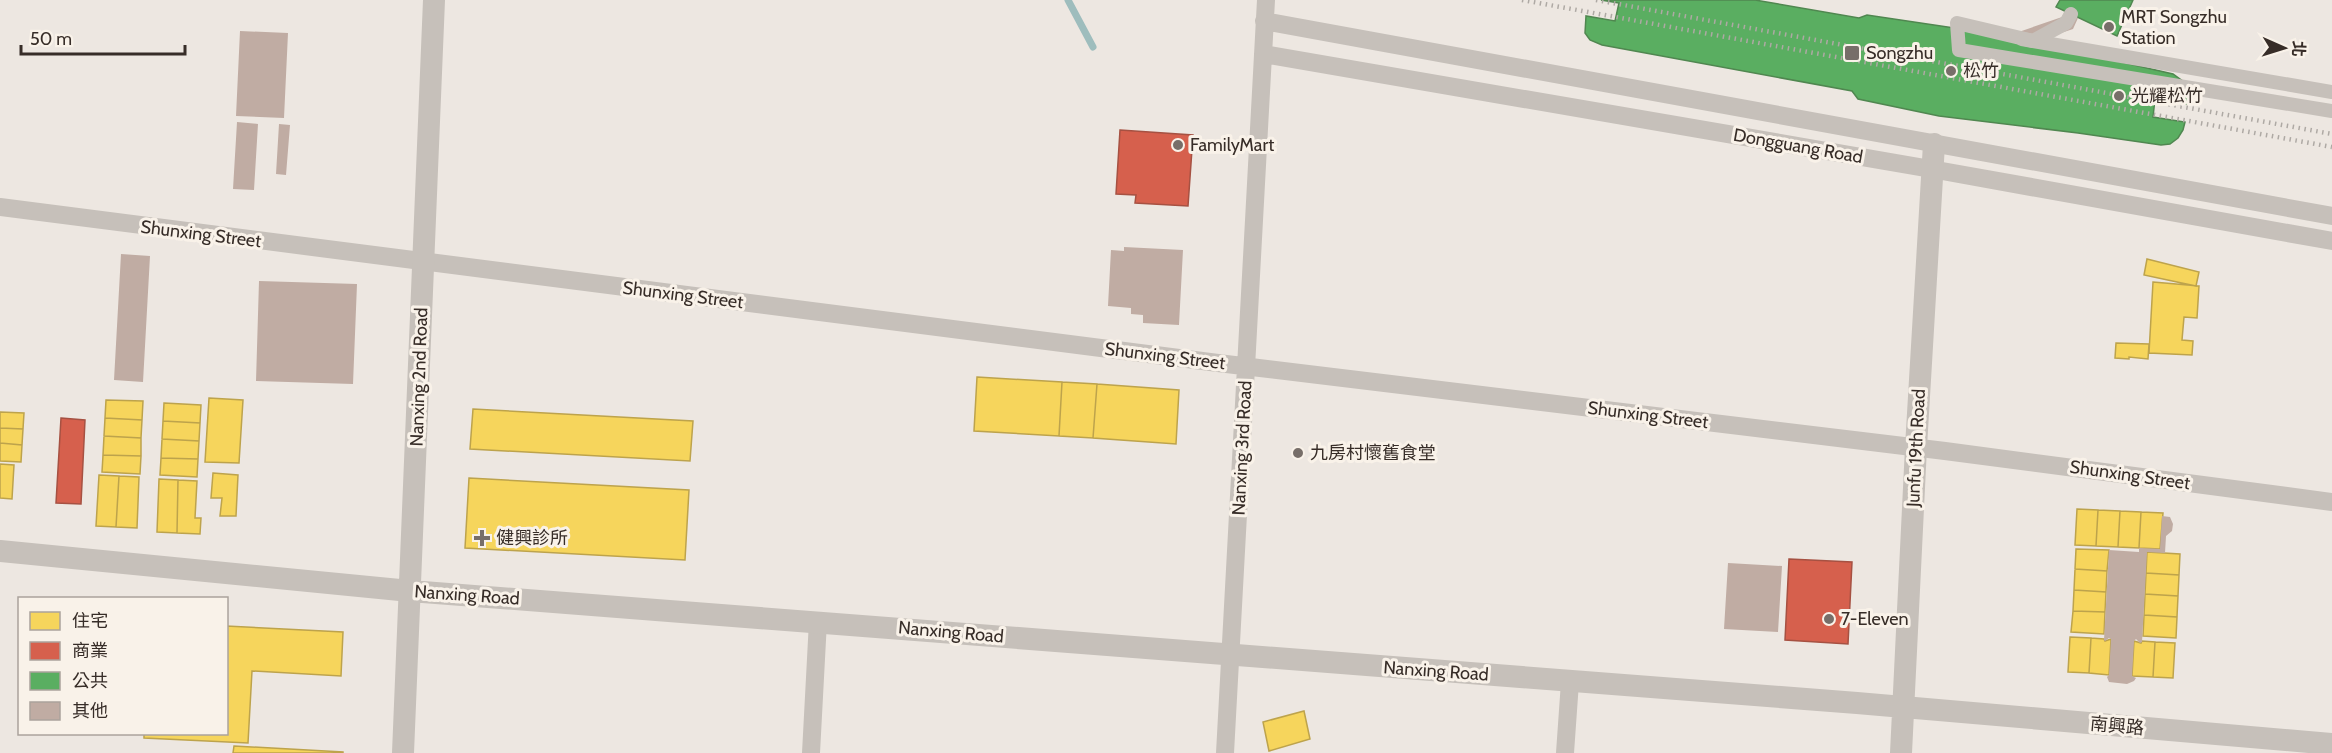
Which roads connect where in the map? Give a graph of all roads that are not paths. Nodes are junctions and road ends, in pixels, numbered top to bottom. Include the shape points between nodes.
1 (434, 0) edge
2 (1266, 0) edge
3 (2071, 14) dead end
4 (1264, 21) junction
5 (2027, 40) junction
6 (1263, 54) junction
7 (2332, 92) edge
8 (2332, 111) edge
9 (1934, 144) junction
10 (1931, 169) junction
11 (0, 207) edge
12 (2332, 216) edge
13 (2332, 241) edge
14 (424, 263) junction
15 (1246, 366) junction
16 (1916, 447) junction
17 (2332, 502) edge
18 (0, 550) edge
19 (410, 591) junction
20 (818, 621) junction
21 (1231, 655) junction
22 (1570, 682) junction
23 (1903, 708) junction
24 (2332, 744) edge
25 (403, 753) edge
26 (811, 753) edge
27 (1225, 753) edge
28 (1565, 753) edge
29 (1901, 753) edge

1 - 14 street, Nanxing 2nd Road
2 - 4 street, Nanxing 3rd Road
3 - 5 street, bridge via 2066,23
4 - 6 street, Nanxing 3rd Road
4 - 9 street, Dongguang Road
5 - 7 street
5 - 8 street via 1957,23 1959,50
6 - 10 street, Dongguang Road
6 - 15 street, Nanxing 3rd Road
9 - 10 street, Junfu 19th Road
9 - 12 street, Dongguang Road
10 - 13 street, Dongguang Road
10 - 16 street, Junfu 19th Road
11 - 14 street, Shunxing Street
14 - 15 street, Shunxing Street
14 - 19 street, Nanxing 2nd Road
15 - 16 street, Shunxing Street
15 - 21 street, Nanxing 3rd Road
16 - 17 street, Shunxing Street
16 - 23 street, Junfu 19th Road
18 - 19 street, Nanxing Road
19 - 20 street, Nanxing Road
19 - 25 street, Nanxing 2nd Road
20 - 21 street, Nanxing Road
20 - 26 street
21 - 22 street, Nanxing Road
21 - 27 street, Nanxing 3rd Road
22 - 23 street, Nanxing Road
22 - 28 street
23 - 24 street, 南興路
23 - 29 street, Junfu 19th Road

